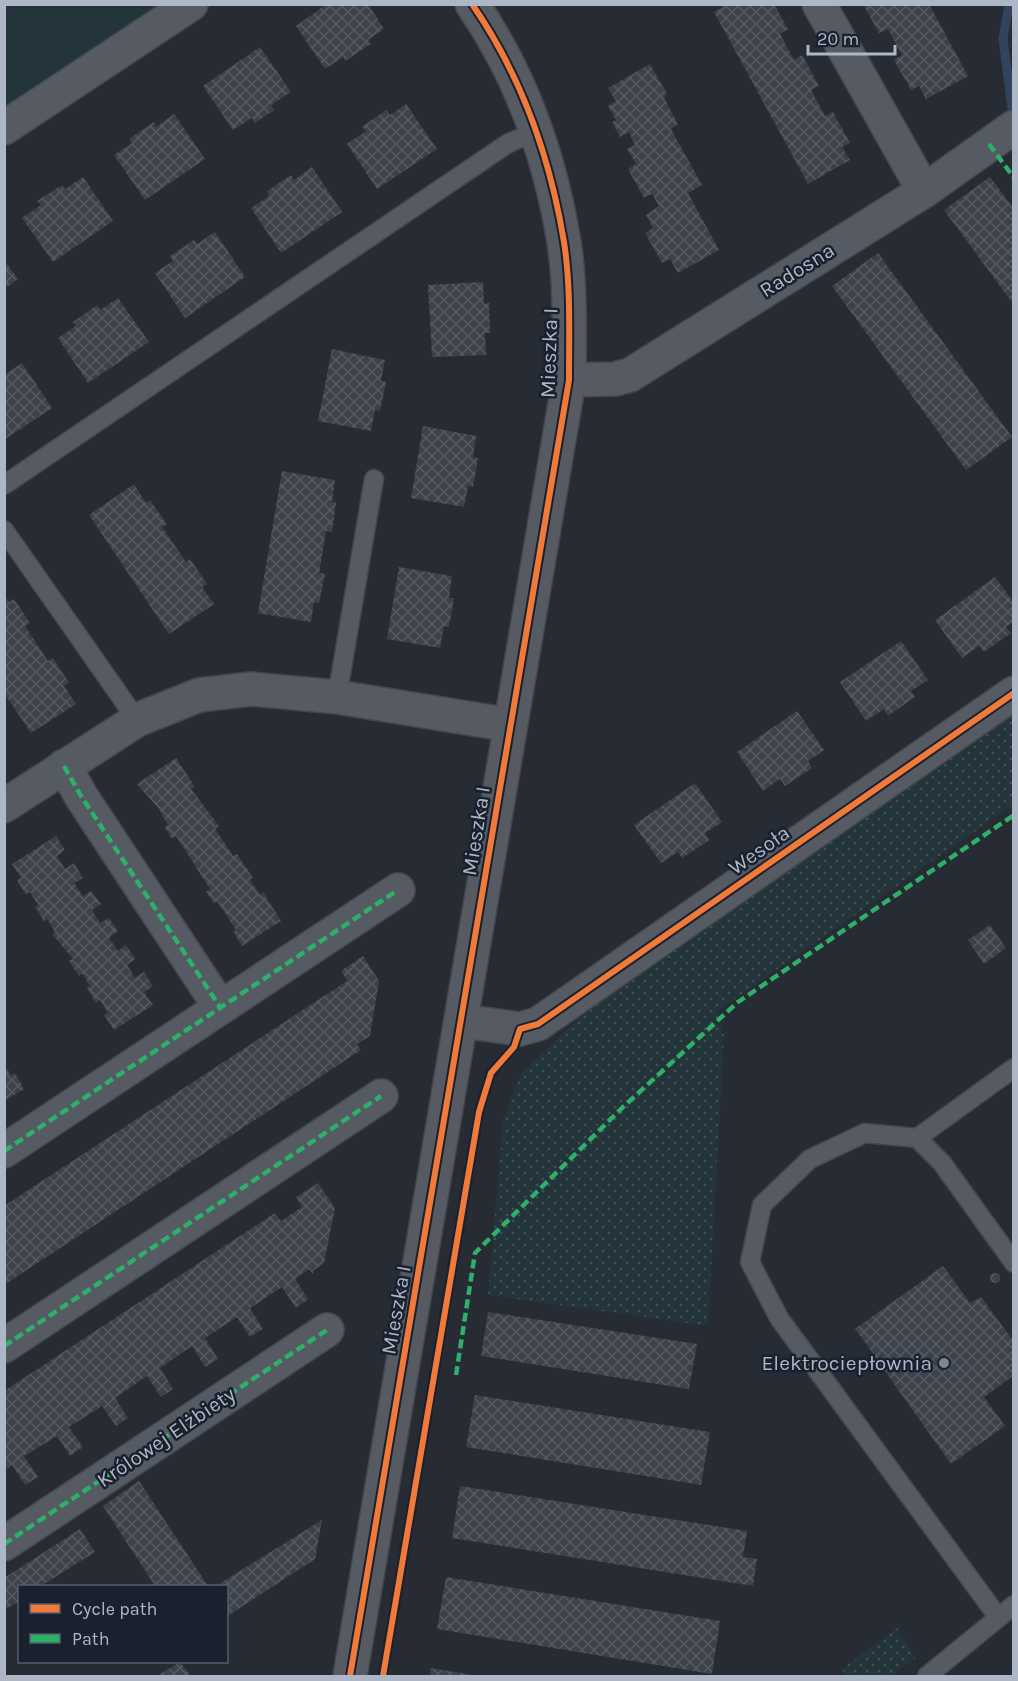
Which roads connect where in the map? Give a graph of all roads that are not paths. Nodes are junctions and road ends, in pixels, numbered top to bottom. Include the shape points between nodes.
1 (191, 4) edge
2 (472, 4) edge
3 (819, 4) edge
4 (1014, 127) edge
5 (4, 128) edge
6 (538, 130) junction
7 (924, 191) junction
8 (569, 380) junction
9 (374, 479) dead end
10 (4, 485) edge
11 (4, 530) edge
12 (1014, 693) edge
13 (337, 697) junction
14 (137, 720) junction
15 (510, 725) junction
16 (64, 766) junction
17 (4, 806) edge
18 (398, 890) dead end
19 (220, 1007) junction
20 (462, 1021) junction
21 (1014, 1068) edge
22 (381, 1096) dead end
23 (917, 1138) junction
24 (4, 1151) edge
25 (1014, 1263) edge
26 (327, 1330) dead end
27 (4, 1346) edge
28 (4, 1544) edge
29 (1014, 1605) edge
30 (998, 1617) junction
31 (927, 1676) edge
32 (350, 1677) edge

1 - 5 street
2 - 6 street, Mieszka I
3 - 7 street
4 - 7 street, Radosna
6 - 8 street, Mieszka I via 564,243
6 - 10 lane via 507,144
7 - 8 street, Radosna via 630,375
8 - 15 street, Mieszka I
9 - 13 lane
11 - 14 lane
12 - 20 street, Wesoła via 538,1024 520,1029
13 - 14 street via 251,688 199,694
13 - 15 street
14 - 16 street
15 - 20 street, Mieszka I
16 - 17 street
16 - 19 street
18 - 19 street
19 - 24 street
20 - 32 street, Mieszka I
21 - 23 lane
22 - 27 street
23 - 25 lane via 942,1163
23 - 30 lane via 865,1132 810,1159 762,1205 750,1262 779,1318
26 - 28 street, Królowej Elżbiety
29 - 30 lane
30 - 31 lane

